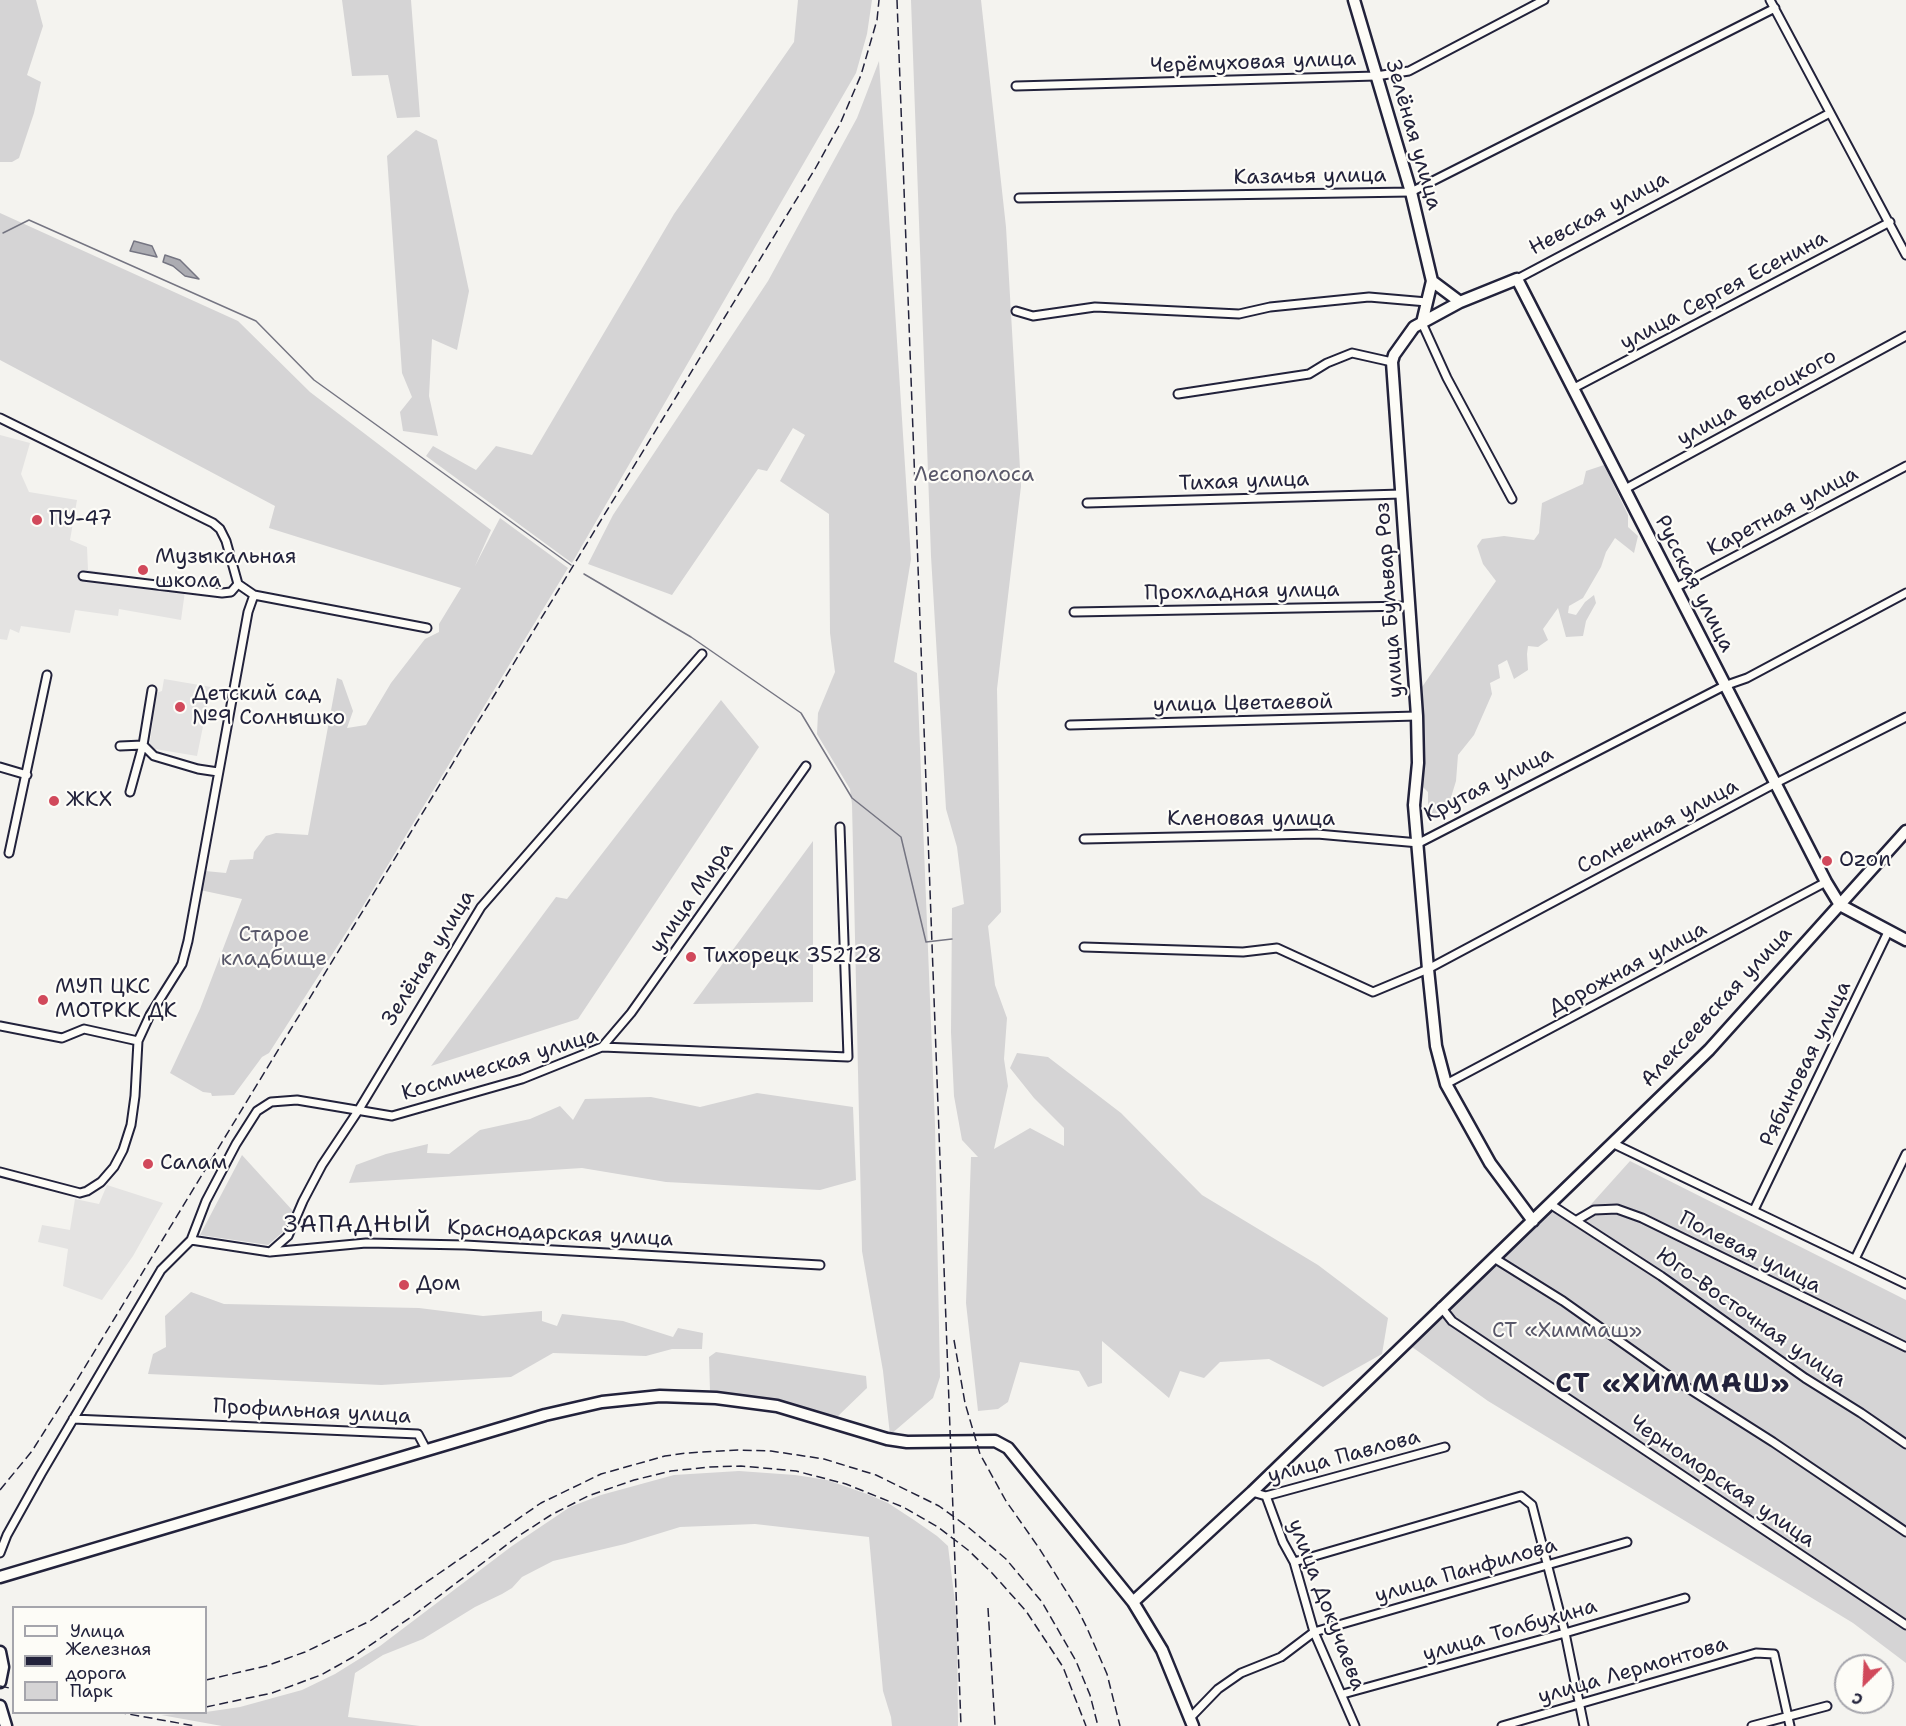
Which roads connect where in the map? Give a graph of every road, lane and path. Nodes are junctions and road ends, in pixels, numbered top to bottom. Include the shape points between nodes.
1 (1354, 0) edge
2 (1544, 0) edge
3 (1770, 0) edge
4 (1774, 8) junction
5 (1376, 76) junction
6 (1016, 86) dead end
7 (1830, 113) junction
8 (1411, 192) junction
9 (1019, 198) dead end
10 (1890, 222) junction
11 (1906, 255) edge
12 (1517, 279) junction
13 (1432, 281) junction
14 (1427, 302) junction
15 (1460, 302) junction
16 (1016, 310) dead end
17 (1422, 323) junction
18 (1906, 336) edge
19 (1393, 358) junction
20 (1574, 388) junction
21 (1178, 394) dead end
22 (0, 418) edge
23 (1906, 466) edge
24 (1625, 489) junction
25 (1402, 494) junction
26 (1512, 499) dead end
27 (1087, 503) dead end
28 (83, 576) dead end
29 (238, 584) junction
30 (1675, 588) junction
31 (1906, 593) edge
32 (254, 595) junction
33 (1410, 606) junction
34 (1074, 612) dead end
35 (427, 628) dead end
36 (702, 654) dead end
37 (47, 675) dead end
38 (1724, 686) junction
39 (152, 690) dead end
40 (1417, 716) junction
41 (1906, 717) edge
42 (1070, 725) dead end
43 (143, 745) junction
44 (120, 746) dead end
45 (806, 766) dead end
46 (0, 767) edge
47 (218, 772) junction
48 (27, 775) junction
49 (1776, 783) junction
50 (130, 792) dead end
51 (840, 827) dead end
52 (1906, 831) edge
53 (1084, 839) dead end
54 (1419, 843) junction
55 (9, 853) dead end
56 (1826, 882) junction
57 (1840, 905) junction
58 (1888, 932) junction
59 (1906, 940) edge
60 (1084, 947) dead end
61 (1428, 969) junction
62 (0, 1026) edge
63 (138, 1041) junction
64 (602, 1047) junction
65 (1446, 1084) junction
66 (358, 1111) junction
67 (1612, 1143) junction
68 (1906, 1154) edge
69 (0, 1172) edge
70 (1550, 1204) junction
71 (1754, 1210) junction
72 (1577, 1220) junction
73 (1533, 1221) junction
74 (191, 1240) junction
75 (270, 1252) junction
76 (1494, 1257) junction
77 (1855, 1259) junction
78 (820, 1266) dead end
79 (1906, 1284) edge
80 (1441, 1308) junction
81 (1906, 1347) edge
82 (73, 1419) junction
83 (1906, 1444) edge
84 (1445, 1447) dead end
85 (427, 1451) junction
86 (1252, 1492) junction
87 (1266, 1496) junction
88 (1906, 1532) edge
89 (1627, 1542) dead end
90 (0, 1553) edge
91 (1294, 1562) junction
92 (1546, 1565) junction
93 (0, 1577) edge
94 (1685, 1598) dead end
95 (1133, 1602) junction
96 (1906, 1625) edge
97 (1314, 1632) junction
98 (1565, 1633) junction
99 (0, 1652) edge
100 (0, 1682) edge
101 (1343, 1694) junction
102 (1579, 1703) junction
103 (1827, 1706) dead end
104 (0, 1711) edge
105 (1788, 1715) junction
106 (1191, 1722) edge
107 (6, 1726) edge
108 (1355, 1726) edge
109 (1502, 1726) edge
110 (1584, 1726) edge
111 (1752, 1726) edge
112 (1791, 1726) edge

1 - 5 street, Зелёная улица
2 - 5 street, Черёмуховая улица via 1409,70
3 - 4 street
4 - 7 street
4 - 8 street, Казачья улица
5 - 6 street, Черёмуховая улица
5 - 8 street, Зелёная улица
7 - 10 street
7 - 12 street, Невская улица
8 - 9 street, Казачья улица
8 - 13 street, Зелёная улица
10 - 11 street
10 - 20 street, улица Сергея Есенина
12 - 15 street, Невская улица
12 - 20 street, Русская улица
13 - 14 street, Зелёная улица
13 - 15 street
14 - 16 street via 1369,297 1239,314 1095,307 1033,316
14 - 17 street, Зелёная улица
15 - 17 street, Невская улица
17 - 19 street, Невская улица via 1414,327
17 - 26 street
18 - 24 street, улица Высоцкого
19 - 21 street via 1352,353 1309,374
19 - 25 street, улица Бульвар Роз
20 - 24 street, Русская улица
22 - 29 street via 213,523 226,541
23 - 30 street, Каретная улица
24 - 30 street, Русская улица
25 - 27 street, Тихая улица
25 - 33 street, улица Бульвар Роз
28 - 29 street via 222,594 231,592
29 - 32 street
30 - 38 street, Русская улица
31 - 38 street, Крутая улица via 1747,678
32 - 35 street
32 - 47 street
33 - 34 street, Прохладная улица
33 - 40 street, улица Бульвар Роз
36 - 66 street, Зелёная улица via 481,907
37 - 48 street
38 - 49 street, Русская улица
38 - 54 street, Крутая улица
39 - 43 street
40 - 42 street, улица Цветаевой
40 - 54 street, улица Бульвар Роз via 1414,805
41 - 49 street, Солнечная улица
43 - 44 street
43 - 47 street via 154,756
43 - 50 street
45 - 64 street, улица Мира via 631,1013
46 - 48 street
47 - 63 street via 182,964
48 - 55 street
49 - 56 street, Русская улица
49 - 61 street, Солнечная улица
51 - 64 street, Космическая улица via 848,1057
52 - 57 street, Алексеевская улица
53 - 54 street, Кленовая улица via 1317,834
54 - 61 street, Крутая улица
56 - 57 street, Русская улица
56 - 65 street, Дорожная улица
57 - 58 street
57 - 67 street, Алексеевская улица via 1709,1050
58 - 59 street
58 - 71 street, Рябиновая улица
60 - 61 street, Солнечная улица via 1243,952 1277,948 1373,992
61 - 65 street, Крутая улица via 1436,1046
62 - 63 street via 62,1038 84,1029
63 - 69 street via 131,1125 123,1150 101,1182 80,1193
64 - 66 street, Космическая улица via 522,1079 392,1116
65 - 73 street, Крутая улица via 1490,1163
66 - 74 street, Космическая улица via 297,1100 271,1102 257,1111 206,1201
66 - 75 street, Зелёная улица via 322,1165 288,1236
67 - 70 street, Алексеевская улица
67 - 71 street
68 - 77 street
70 - 72 street, Юго-Восточная улица
70 - 73 street, Алексеевская улица
71 - 77 street
72 - 81 street, Полевая улица via 1594,1210 1617,1209 1642,1218
72 - 83 street, Юго-Восточная улица
73 - 76 street, Алексеевская улица
74 - 75 street, Краснодарская улица
74 - 82 street via 161,1270
75 - 78 street, Краснодарская улица via 366,1243 465,1245
76 - 80 street, Алексеевская улица
76 - 88 street
77 - 79 street
80 - 86 street, Алексеевская улица
80 - 96 street, Черноморская улица via 1452,1321
82 - 85 street, Профильная улица via 418,1434
82 - 90 street
84 - 87 street, улица Павлова
85 - 93 street
85 - 95 street, Профильная улица via 545,1415 602,1402 660,1396 777,1406 908,1442 995,1441 1008,1448
86 - 87 street, улица Павлова
86 - 95 street, Алексеевская улица
87 - 91 street, улица Докучаева
89 - 92 street, улица Панфилова
91 - 92 street via 1521,1496 1532,1505
91 - 97 street, улица Докучаева
92 - 97 street, улица Панфилова
92 - 98 street
94 - 98 street, улица Толбухина
95 - 106 street via 1162,1650
97 - 101 street, улица Докучаева
97 - 106 street via 1281,1657 1241,1672 1218,1689
98 - 101 street, улица Толбухина
98 - 102 street
99 - 100 street
101 - 108 street, улица Докучаева
102 - 105 street, улица Лермонтова via 1756,1653 1774,1654
102 - 109 street, улица Лермонтова
102 - 110 street
103 - 105 street
104 - 107 street
105 - 111 street
105 - 112 street

